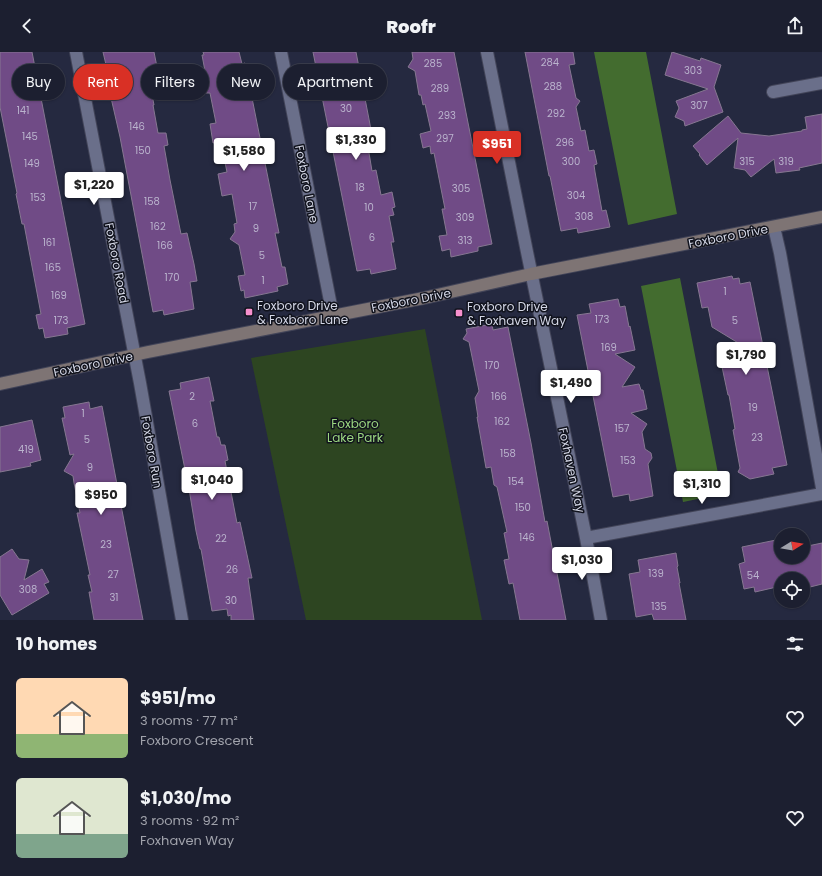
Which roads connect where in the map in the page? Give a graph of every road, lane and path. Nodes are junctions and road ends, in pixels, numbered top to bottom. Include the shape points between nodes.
1 (76, 52) edge
2 (282, 52) edge
3 (487, 52) edge
4 (822, 83) edge
5 (773, 92) dead end
6 (822, 217) edge
7 (774, 227) junction
8 (531, 274) junction
9 (332, 316) junction
10 (134, 355) junction
11 (0, 384) edge
12 (822, 488) edge
13 (822, 494) edge
14 (586, 538) junction
15 (182, 620) edge
16 (601, 620) edge

1 - 10 street, Foxboro Road
2 - 9 street, Foxboro Lane
3 - 8 street, Foxhaven Way
4 - 5 street
6 - 7 street, Foxboro Drive
7 - 8 street, Foxboro Drive
7 - 12 street
8 - 9 street, Foxboro Drive
8 - 14 street, Foxhaven Way
9 - 10 street, Foxboro Drive
10 - 11 street, Foxboro Drive
10 - 15 street, Foxboro Run
13 - 14 street
14 - 16 street, Foxhaven Way

